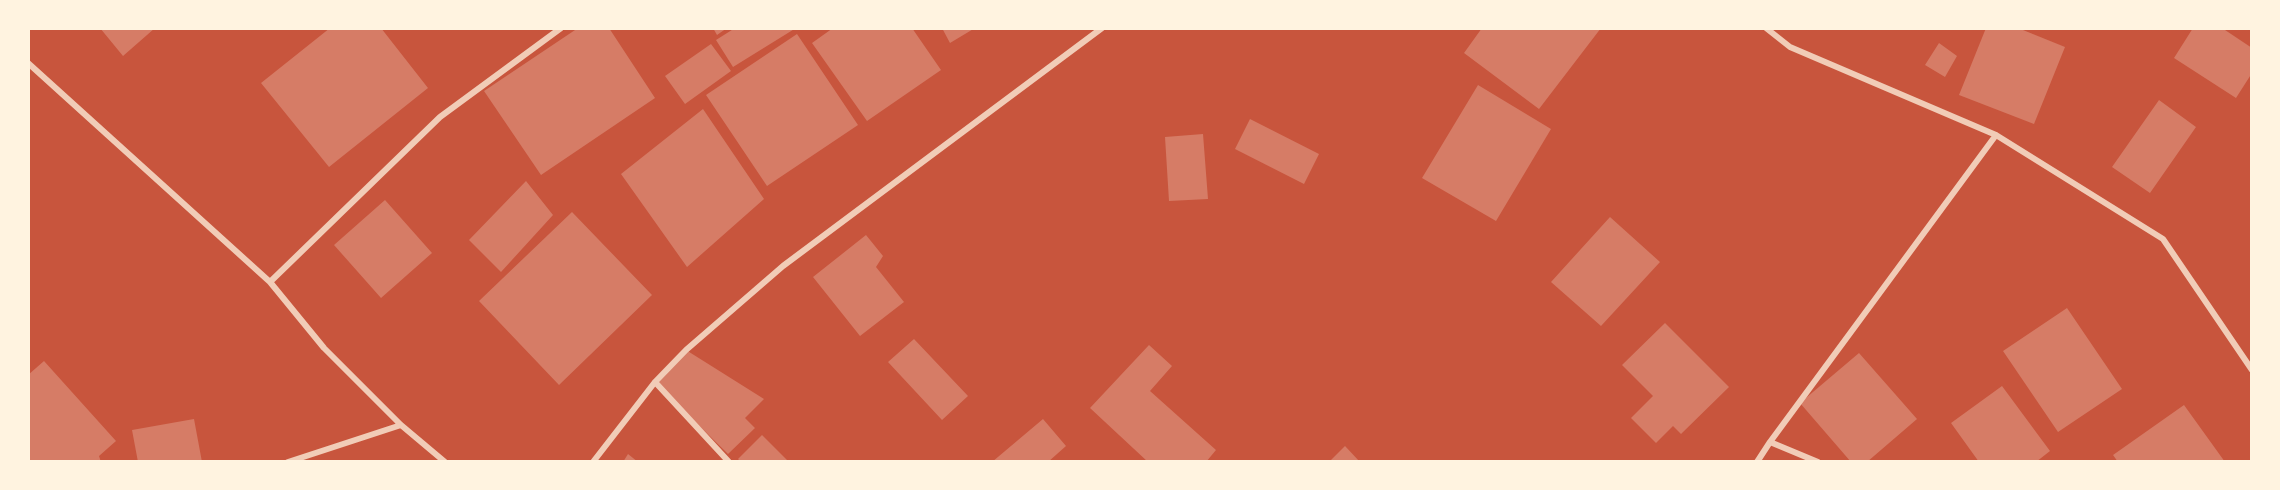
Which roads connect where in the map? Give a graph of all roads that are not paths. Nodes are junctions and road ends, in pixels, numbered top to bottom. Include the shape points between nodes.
1 (561, 28) edge
2 (1102, 28) edge
3 (1766, 28) edge
4 (28, 63) edge
5 (1996, 135) junction
6 (270, 282) junction
7 (2252, 370) edge
8 (655, 382) junction
9 (401, 425) junction
10 (1770, 442) junction
11 (288, 462) edge
12 (445, 462) edge
13 (593, 462) edge
14 (729, 462) edge
15 (1757, 462) edge
16 (1818, 462) edge

1 - 6 street via 440,117
2 - 8 street via 783,266
3 - 5 street via 1790,46
4 - 6 street
5 - 7 street via 2163,239
5 - 10 street
6 - 9 street via 324,348
8 - 13 street
8 - 14 street
9 - 11 street
9 - 12 street
10 - 15 street
10 - 16 street

